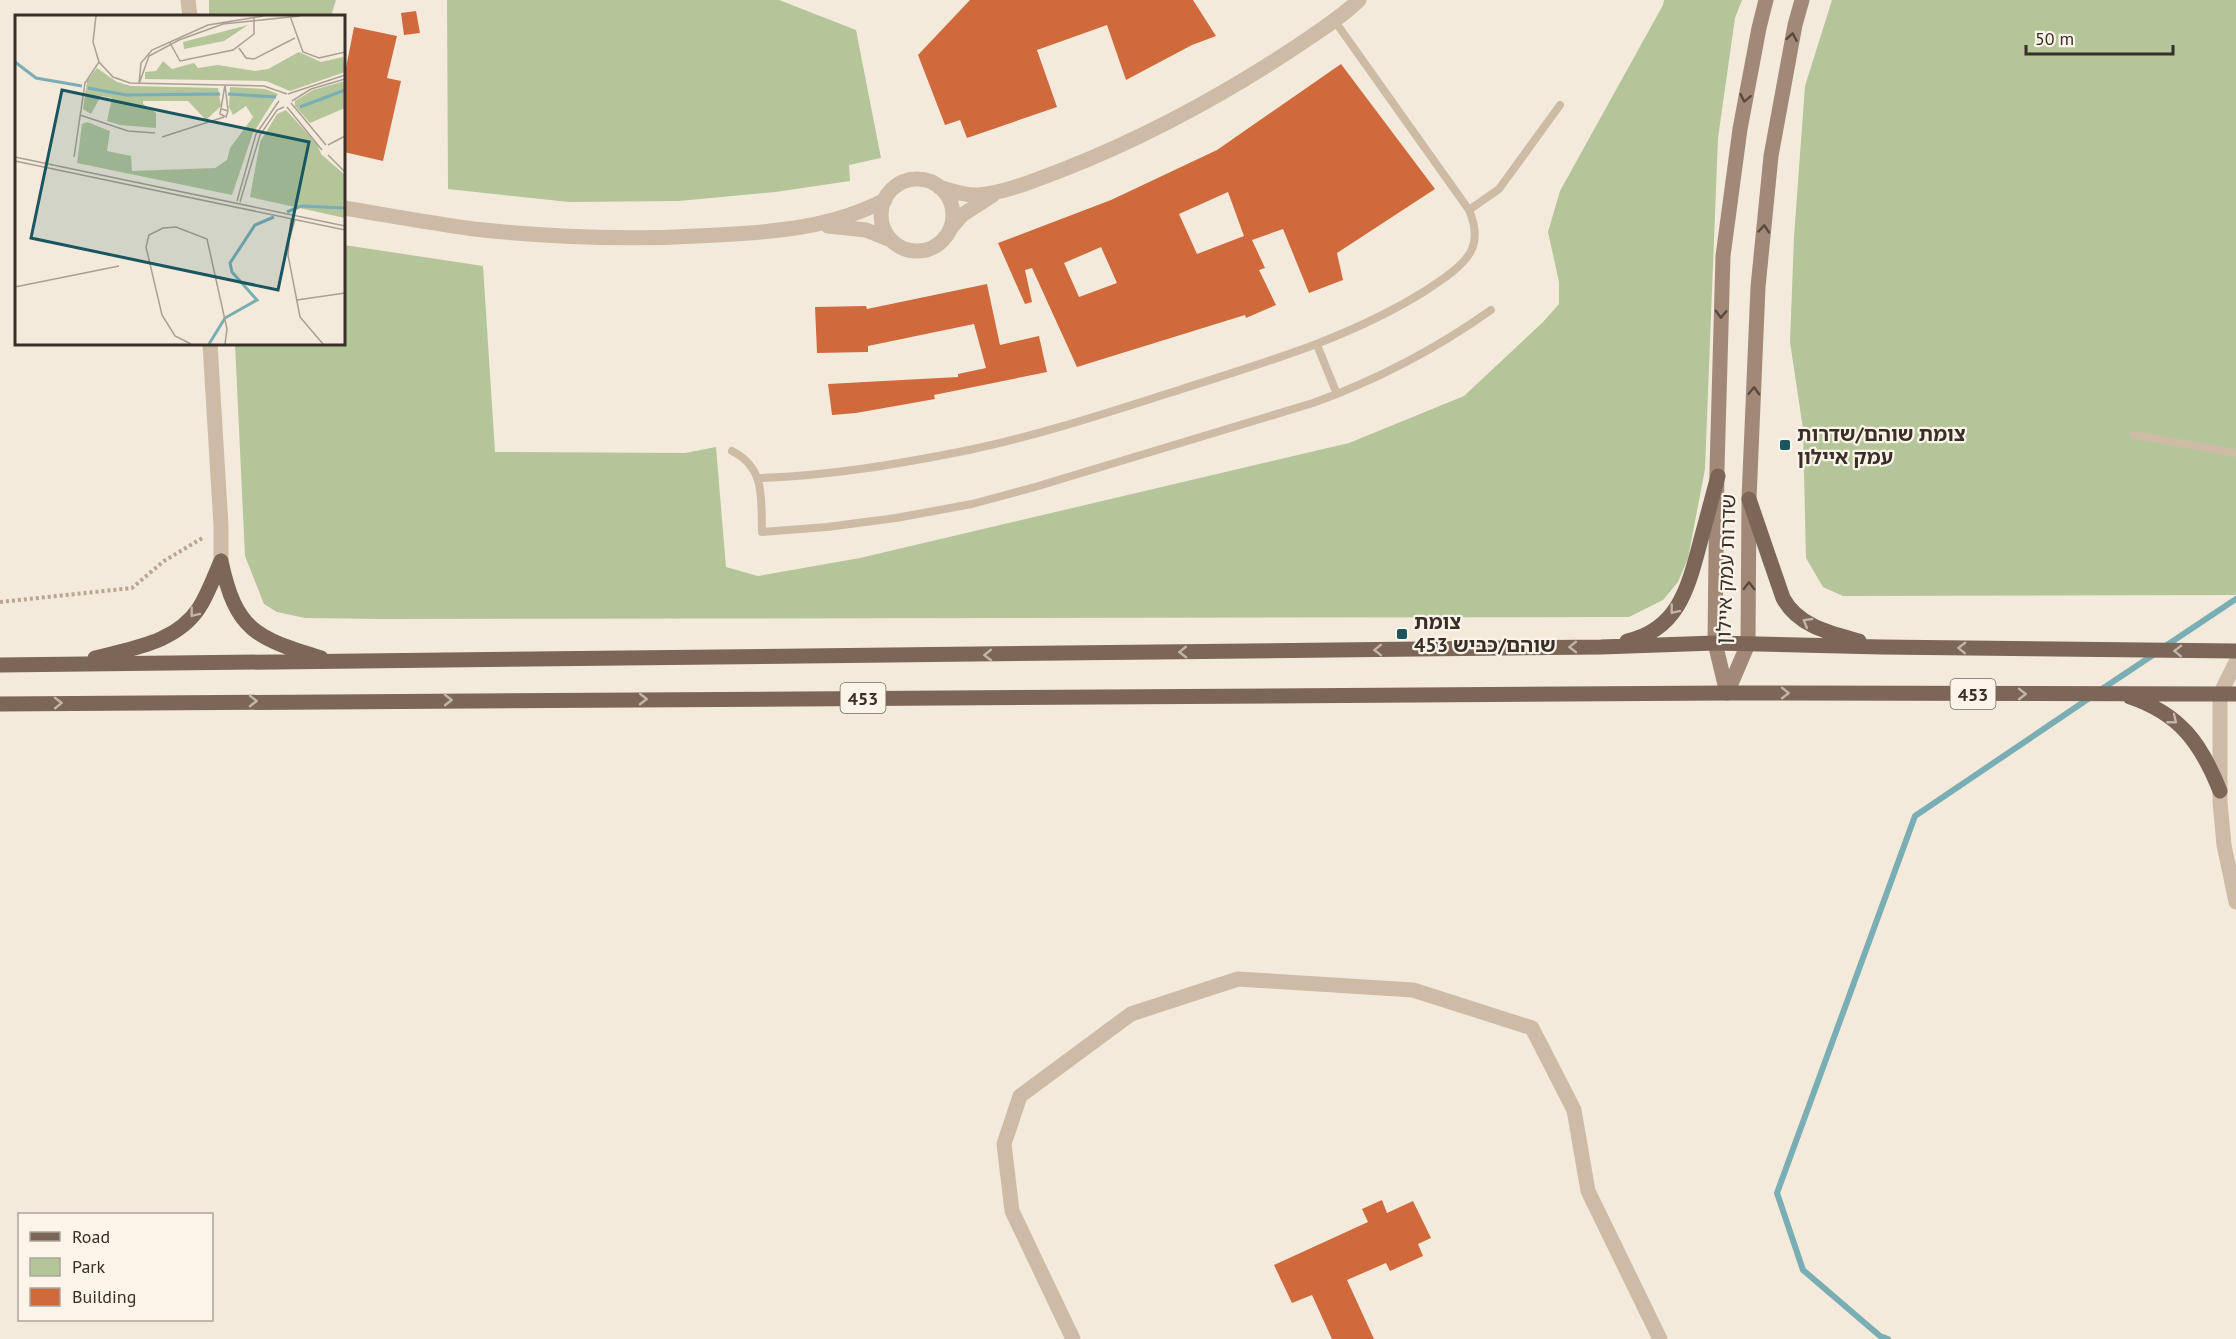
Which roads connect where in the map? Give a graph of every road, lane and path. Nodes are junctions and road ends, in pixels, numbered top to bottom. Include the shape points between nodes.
1 (189, 0) edge
2 (1359, 0) edge
3 (1766, 0) edge
4 (1802, 0) edge
5 (190, 15) edge
6 (1334, 20) junction
7 (1560, 105) dead end
8 (939, 187) junction
9 (1004, 190) junction
10 (885, 200) junction
11 (345, 208) edge
12 (1468, 210) junction
13 (816, 225) junction
14 (949, 230) junction
15 (891, 240) junction
16 (1491, 310) dead end
17 (210, 345) edge
18 (1317, 345) junction
19 (1337, 394) junction
20 (2134, 435) dead end
21 (732, 451) dead end
22 (2236, 453) edge
23 (1718, 476) junction
24 (758, 478) junction
25 (1749, 499) junction
26 (221, 526) junction
27 (221, 561) junction
28 (0, 602) edge
29 (1715, 643) junction
30 (1748, 644) junction
31 (1601, 647) junction
32 (1882, 647) junction
33 (2236, 651) edge
34 (2236, 662) edge
35 (336, 663) junction
36 (75, 664) junction
37 (0, 665) edge
38 (1727, 693) junction
39 (2121, 694) junction
40 (2220, 694) junction
41 (2236, 694) edge
42 (0, 704) edge
43 (2220, 790) junction
44 (2236, 902) edge
45 (1073, 1339) edge
46 (1660, 1339) edge

1 - 5 street
2 - 6 street
3 -> 23 main road, שדרות עמק איילון via 1740,129 1723,256
25 -> 4 main road, שדרות עמק איילון via 1758,288 1771,156
6 - 9 street via 1216,97 1169,122 1078,163
6 - 12 lane
7 - 12 lane via 1499,189
8 - 9 street via 976,195
8 - 10 street via 922,180 908,181 897,186
8 - 14 street via 951,204
9 - 14 street via 973,207
10 - 13 street
10 - 15 street via 881,218
11 - 13 street via 474,229 594,238 699,237
12 - 18 lane via 1476,231 1474,244 1459,265 1403,304
13 - 15 street via 866,230
14 - 15 street via 940,243 921,251 903,248
16 - 19 lane via 1405,363
17 - 26 street
18 - 19 lane
18 - 24 lane via 1102,415 972,449 849,471
19 - 24 lane via 1035,487 896,518 762,532
20 - 22 lane
21 - 24 lane via 752,465
23 - 29 main road, שדרות עמק איילון
23 -> 31 main road via 1690,581 1673,615 1638,639
30 -> 25 main road, שדרות עמק איילון
32 -> 25 main road via 1816,627 1789,610
26 - 27 street
26 - 28 path via 164,561 132,588
27 - 35 main road via 234,607 247,624 283,646
27 -> 36 main road via 198,609 184,626 154,642
29 - 30 main road, 453
29 - 31 main road, 453
29 - 38 main road, שדרות עמק איילון
30 - 32 main road, 453
30 - 38 main road, שדרות עמק איילון
31 -> 35 main road, 453
33 -> 32 main road, 453
34 - 40 street
35 - 36 main road, 453
36 - 37 main road, 453
38 -> 39 main road, 453
42 -> 38 main road, 453
39 - 40 main road, 453
39 -> 43 main road via 2144,702 2179,724 2208,761
40 - 41 main road, 453
40 - 43 street
43 - 44 street via 2224,845
45 - 46 street via 1012,1211 1004,1144 1020,1096 1131,1014 1238,979 1413,990 1532,1028 1574,1110 1588,1191

